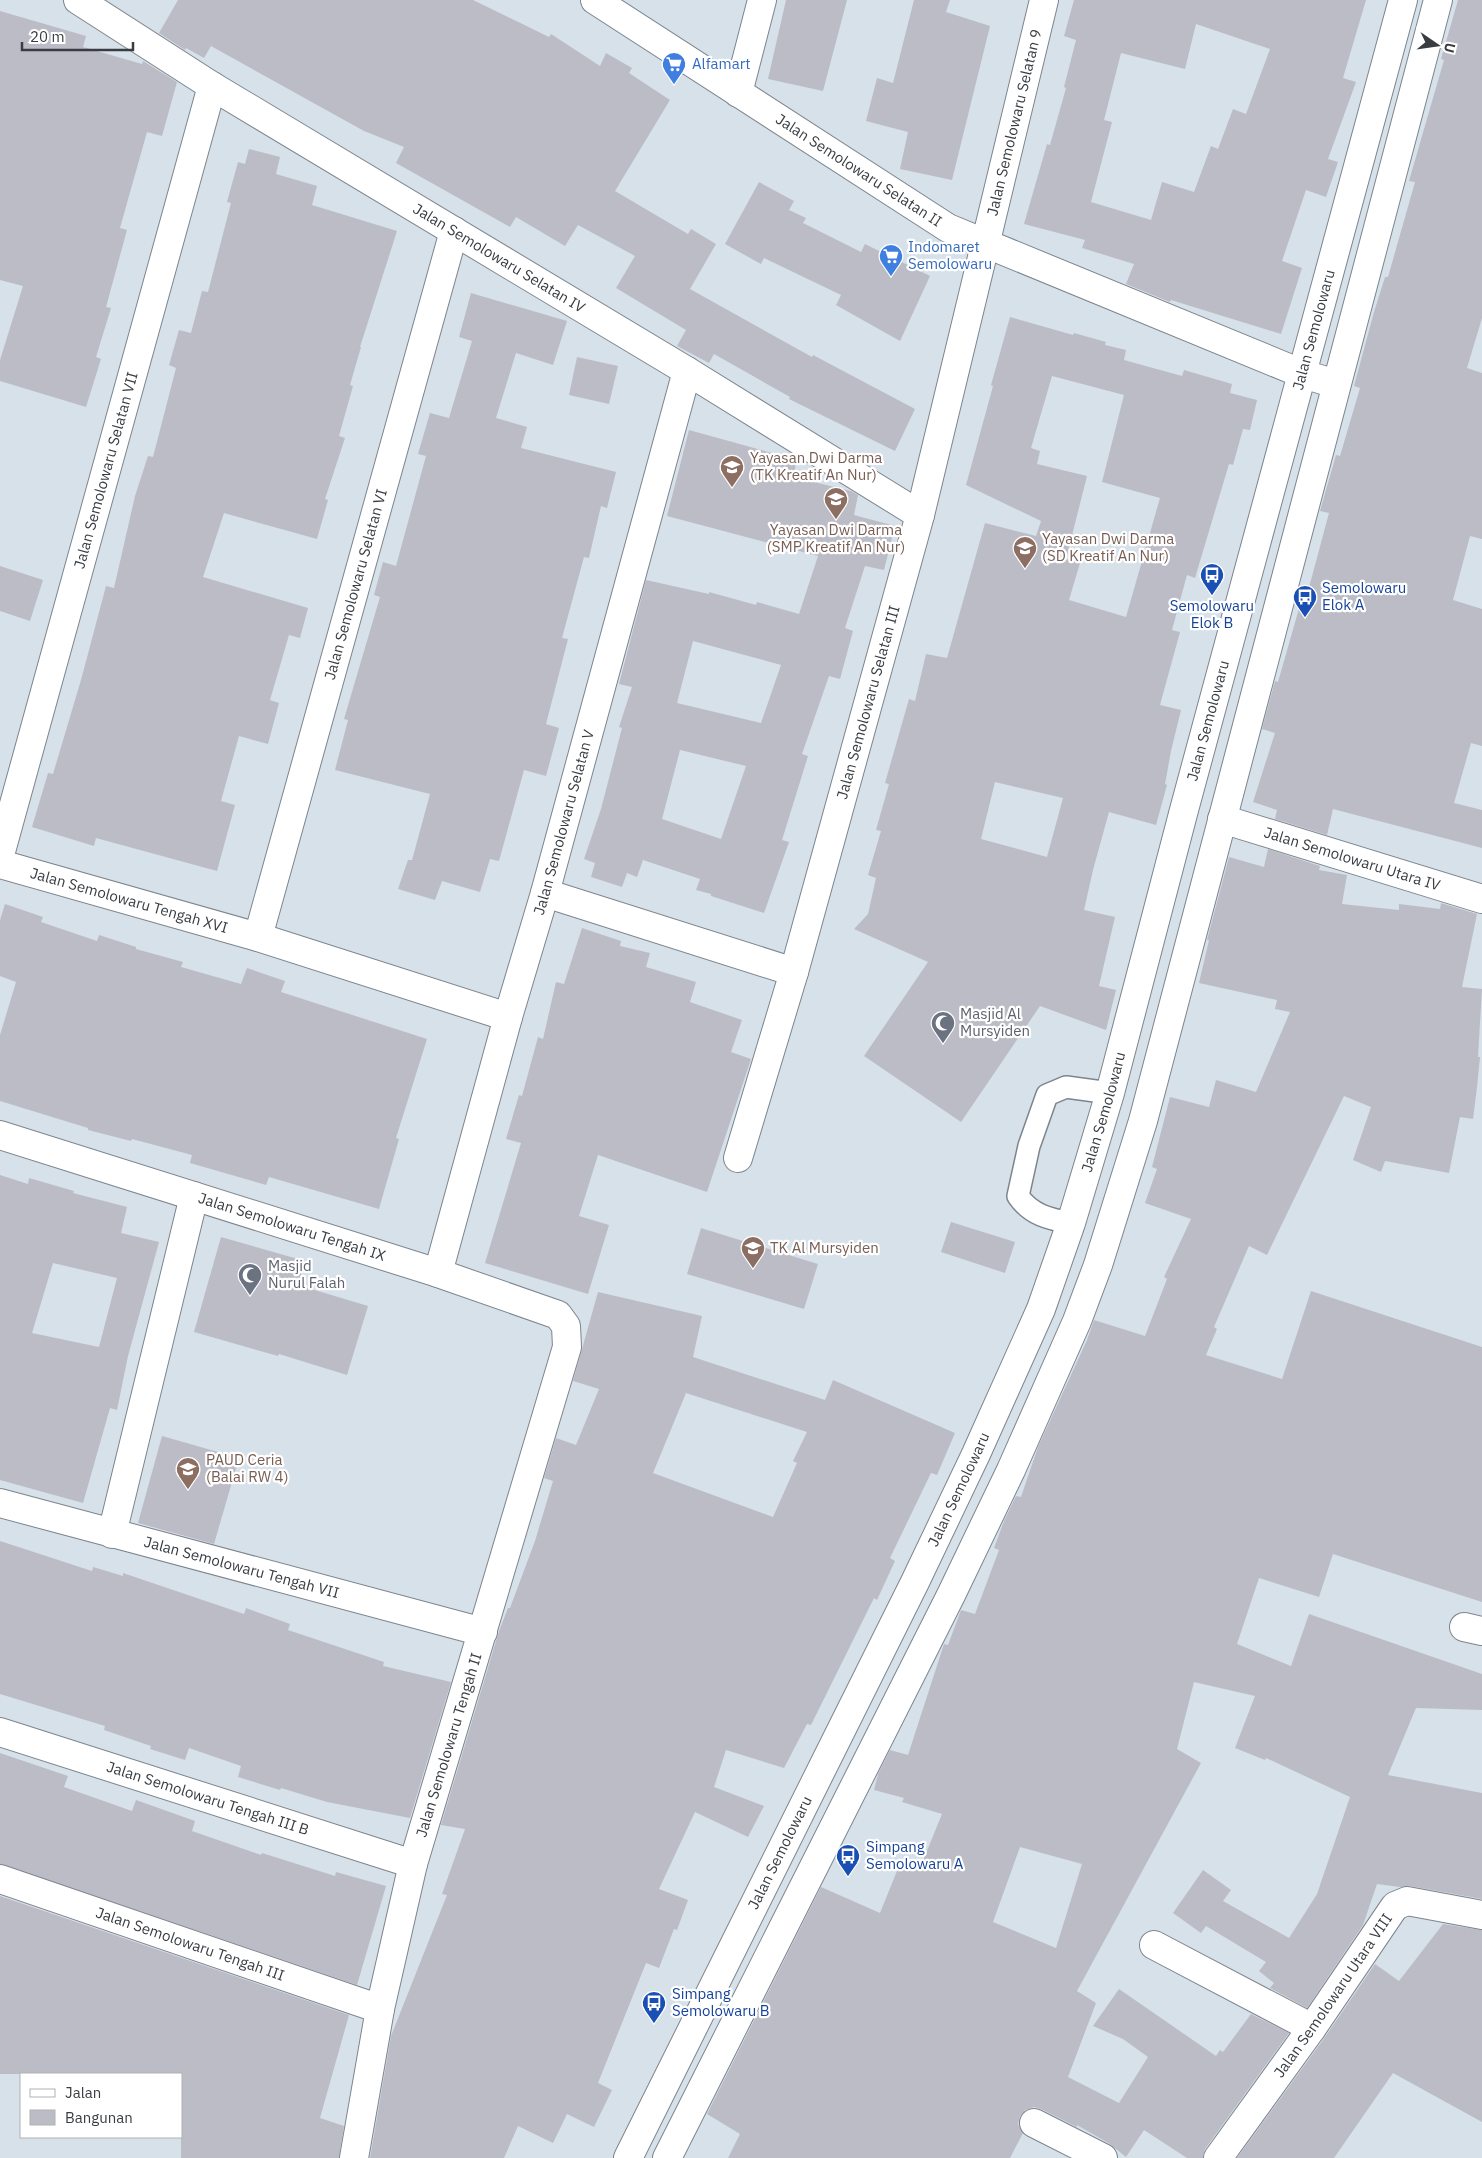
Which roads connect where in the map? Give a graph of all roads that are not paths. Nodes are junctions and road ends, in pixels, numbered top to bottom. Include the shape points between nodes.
1 (78, 0) edge
2 (595, 0) edge
3 (762, 0) edge
4 (1044, 0) edge
5 (1403, 0) edge
6 (1438, 0) edge
7 (212, 86) junction
8 (738, 93) junction
9 (454, 231) junction
10 (986, 244) junction
11 (687, 371) junction
12 (1303, 374) junction
13 (1336, 384) junction
14 (920, 515) junction
15 (1222, 819) junction
16 (0, 854) edge
17 (0, 864) edge
18 (545, 893) junction
19 (1482, 899) edge
20 (258, 937) junction
21 (794, 972) junction
22 (508, 1017) junction
23 (1110, 1093) junction
24 (0, 1135) edge
25 (738, 1158) dead end
26 (194, 1196) junction
27 (1071, 1223) junction
28 (438, 1273) junction
29 (1041, 1310) junction
30 (1077, 1322) junction
31 (568, 1338) joint
32 (0, 1503) edge
33 (112, 1534) junction
34 (483, 1632) junction
35 (0, 1732) edge
36 (413, 1864) junction
37 (0, 1879) edge
38 (1482, 1915) edge
39 (1154, 1945) dead end
40 (380, 2010) junction
41 (1312, 2028) junction
42 (1034, 2123) dead end
43 (354, 2158) edge
44 (628, 2158) edge
45 (668, 2158) edge
46 (1103, 2158) edge
47 (1218, 2158) edge

1 - 7 street, Jalan Semolowaru Selatan IV
2 - 8 street, Jalan Semolowaru Selatan II
3 - 8 street
4 - 10 street, Jalan Semolowaru Selatan 9
5 - 12 street, Jalan Semolowaru
6 - 13 street
7 - 9 street, Jalan Semolowaru Selatan IV
7 - 16 street, Jalan Semolowaru Selatan VII
8 - 10 street, Jalan Semolowaru Selatan II via 918,211
9 - 11 street, Jalan Semolowaru Selatan IV
9 - 20 street, Jalan Semolowaru Selatan VI
10 - 12 street, Jalan Semolowaru Selatan II
10 - 14 street, Jalan Semolowaru Selatan III
11 - 14 street, Jalan Semolowaru Selatan IV
11 - 18 street, Jalan Semolowaru Selatan V
12 - 13 street, Jalan Semolowaru Selatan II
12 - 23 street, Jalan Semolowaru
13 - 15 street
14 - 21 street, Jalan Semolowaru Selatan III
15 - 19 street, Jalan Semolowaru Utara IV
15 - 30 street via 1144,1120
17 - 20 street, Jalan Semolowaru Tengah XVI
18 - 21 street
18 - 22 street, Jalan Semolowaru Selatan V
20 - 22 street, Jalan Semolowaru Tengah XVI
21 - 25 street, Jalan Semolowaru Selatan III
22 - 28 street, Jalan Semolowaru Selatan V
23 - 27 street, Jalan Semolowaru
23 - 27 lane via 1066,1087 1047,1095 1034,1127 1018,1196 1038,1215
24 - 26 street, Jalan Semolowaru Tengah IX
26 - 28 street, Jalan Semolowaru Tengah IX
26 - 33 street
27 - 29 street, Jalan Semolowaru
28 - 31 street, Jalan Semolowaru Tengah IX via 558,1315 566,1326
29 - 30 street
29 - 44 street, Jalan Semolowaru via 915,1582
30 - 45 street via 952,1595
31 - 34 street, Jalan Semolowaru Tengah II
32 - 33 street, Jalan Semolowaru Tengah VII
33 - 34 street, Jalan Semolowaru Tengah VII
34 - 36 street, Jalan Semolowaru Tengah II
35 - 36 street, Jalan Semolowaru Tengah III B
36 - 40 street, Jalan Semolowaru Tengah II
37 - 40 street, Jalan Semolowaru Tengah III
38 - 41 street, Jalan Semolowaru Utara VIII via 1407,1901 1395,1906
39 - 41 street
40 - 43 street, Jalan Semolowaru Tengah II
41 - 47 street, Jalan Semolowaru Utara VIII
42 - 46 street

